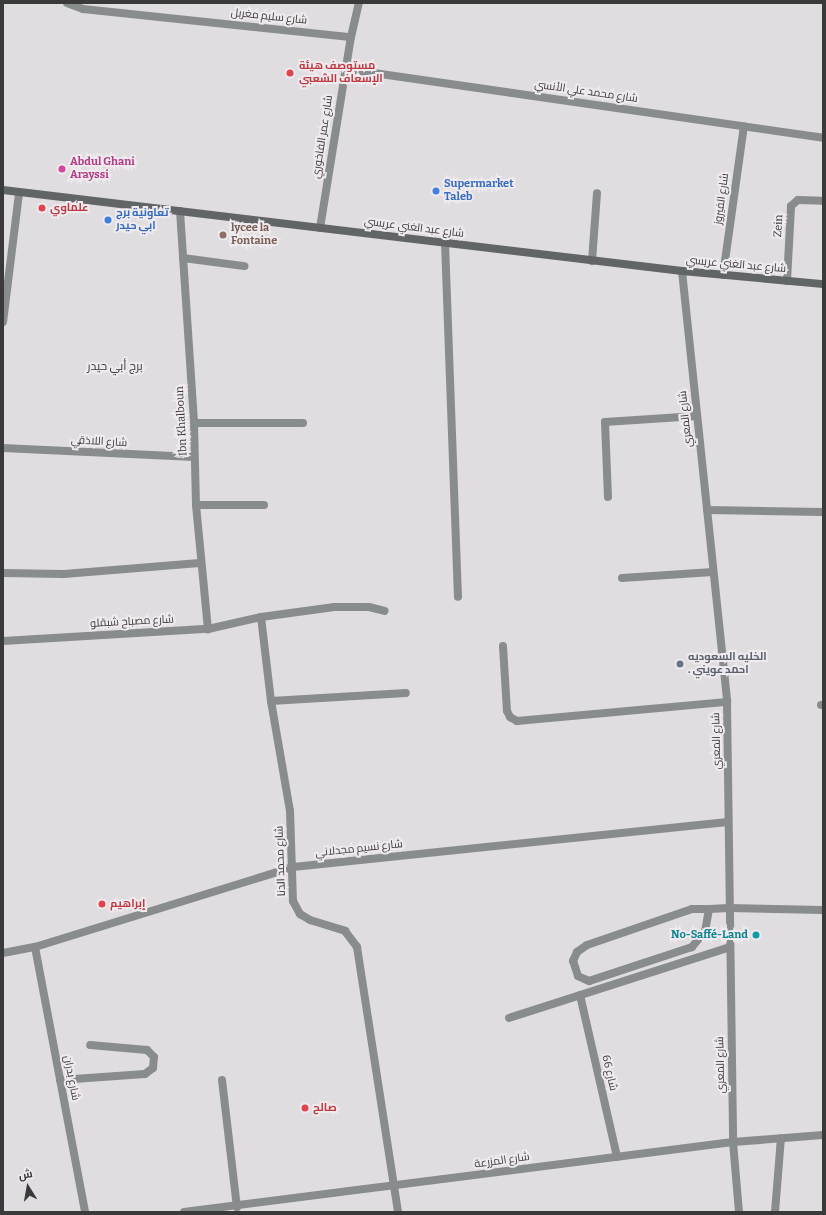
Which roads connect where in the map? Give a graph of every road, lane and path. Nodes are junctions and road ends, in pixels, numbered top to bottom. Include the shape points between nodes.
1 (67, 3) edge
2 (359, 3) edge
3 (351, 37) junction
4 (346, 69) junction
5 (744, 126) junction
6 (823, 138) edge
7 (3, 190) edge
8 (19, 193) junction
9 (597, 193) dead end
10 (823, 201) edge
11 (180, 211) junction
12 (320, 228) junction
13 (445, 243) junction
14 (183, 258) junction
15 (592, 260) junction
16 (244, 266) dead end
17 (682, 271) junction
18 (723, 275) junction
19 (787, 281) junction
20 (823, 284) edge
21 (3, 322) edge
22 (697, 416) junction
23 (194, 423) junction
24 (303, 423) dead end
25 (3, 448) edge
26 (194, 457) junction
27 (608, 497) dead end
28 (196, 505) junction
29 (264, 505) dead end
30 (707, 510) junction
31 (823, 512) edge
32 (200, 563) junction
33 (713, 572) junction
34 (3, 573) edge
35 (622, 578) dead end
36 (458, 598) dead end
37 (385, 611) dead end
38 (261, 617) junction
39 (208, 629) junction
40 (3, 641) edge
41 (503, 646) dead end
42 (406, 693) dead end
43 (271, 701) junction
44 (727, 702) junction
45 (728, 822) junction
46 (293, 867) junction
47 (730, 908) junction
48 (709, 909) junction
49 (823, 910) edge
50 (36, 947) junction
51 (730, 947) junction
52 (3, 953) edge
53 (580, 995) junction
54 (509, 1018) dead end
55 (90, 1045) dead end
56 (60, 1080) junction
57 (222, 1080) dead end
58 (823, 1135) edge
59 (781, 1138) junction
60 (733, 1142) junction
61 (617, 1157) junction
62 (394, 1187) junction
63 (237, 1207) junction
64 (195, 1211) edge
65 (85, 1212) edge
66 (184, 1212) edge
67 (398, 1212) edge
68 (739, 1212) edge
69 (775, 1212) edge

1 - 3 street, شارع سليم مغربل via 83,9
2 - 3 street, شارع عمر الفاخوري
3 - 4 street, شارع عمر الفاخوري
4 - 5 street, شارع محمد علي الأنسي
4 - 12 street, شارع عمر الفاخوري
5 - 6 street, شارع محمد علي الأنسي
5 - 18 street, شارع الفيروز
7 - 8 street, شارع عبد الغني عريسي
8 - 11 street, شارع عبد الغني عريسي
8 - 21 street
9 - 15 street
10 - 19 street, Zein via 798,200 791,206
11 - 12 street, شارع عبد الغني عريسي
11 - 14 street, Ibn Khalboun
12 - 13 street, شارع عبد الغني عريسي
13 - 15 street, شارع عبد الغني عريسي
13 - 36 street
14 - 16 street
14 - 23 street, Ibn Khalboun
15 - 17 street, شارع عبد الغني عريسي
17 - 18 street, شارع عبد الغني عريسي
17 - 22 street, شارع المعري
18 - 19 street, شارع عبد الغني عريسي
19 - 20 street, شارع عبد الغني عريسي
22 - 27 street via 605,422
22 - 30 street, شارع المعري
23 - 24 street
23 - 26 street, Ibn Khalboun
25 - 26 street, شارع اللاذقي
26 - 28 street, Ibn Khalboun
28 - 29 street
28 - 32 street, Ibn Khalboun
30 - 31 street
30 - 33 street, شارع المعري
32 - 34 street via 64,574
32 - 39 street, Ibn Khalboun
33 - 35 street
33 - 44 street, شارع المعري
37 - 38 street, شارع مصباح شبقلو via 369,607 334,607
38 - 39 street, شارع مصباح شبقلو
38 - 43 street, شارع محمد الدنا
39 - 40 street, شارع مصباح شبقلو
41 - 44 street via 507,710 510,717 517,722
42 - 43 street
43 - 46 street, شارع محمد الدنا via 290,811
44 - 45 street, شارع المعري
45 - 46 street, شارع نسيم مجدلاني
45 - 47 street, شارع المعري
46 - 50 street, شارع نسيم مجدلاني
46 - 62 street, شارع محمد الدنا via 293,901 300,914 310,920 345,931 358,947
47 - 48 street
47 - 49 street
47 - 51 street, شارع المعري
48 - 48 street via 705,931 692,947 589,981 578,976 572,961 577,952 587,945 692,909
50 - 52 street, شارع نسيم مجدلاني
50 - 56 street, شارع بدران
51 - 53 street
51 - 60 street, شارع المعري
53 - 54 street
53 - 61 street, شارع 66
55 - 56 street via 147,1050 154,1057 153,1068 145,1074
56 - 65 street, شارع بدران
57 - 63 street
58 - 59 street, شارع المزرعة
59 - 60 street, شارع المزرعة
59 - 69 street
60 - 61 street, شارع المزرعة
60 - 68 street, شارع المعري
61 - 62 street, شارع المزرعة
62 - 63 street, شارع المزرعة
62 - 67 street, شارع محمد الدنا
63 - 64 street, شارع المزرعة
64 - 66 street, شارع المزرعة

